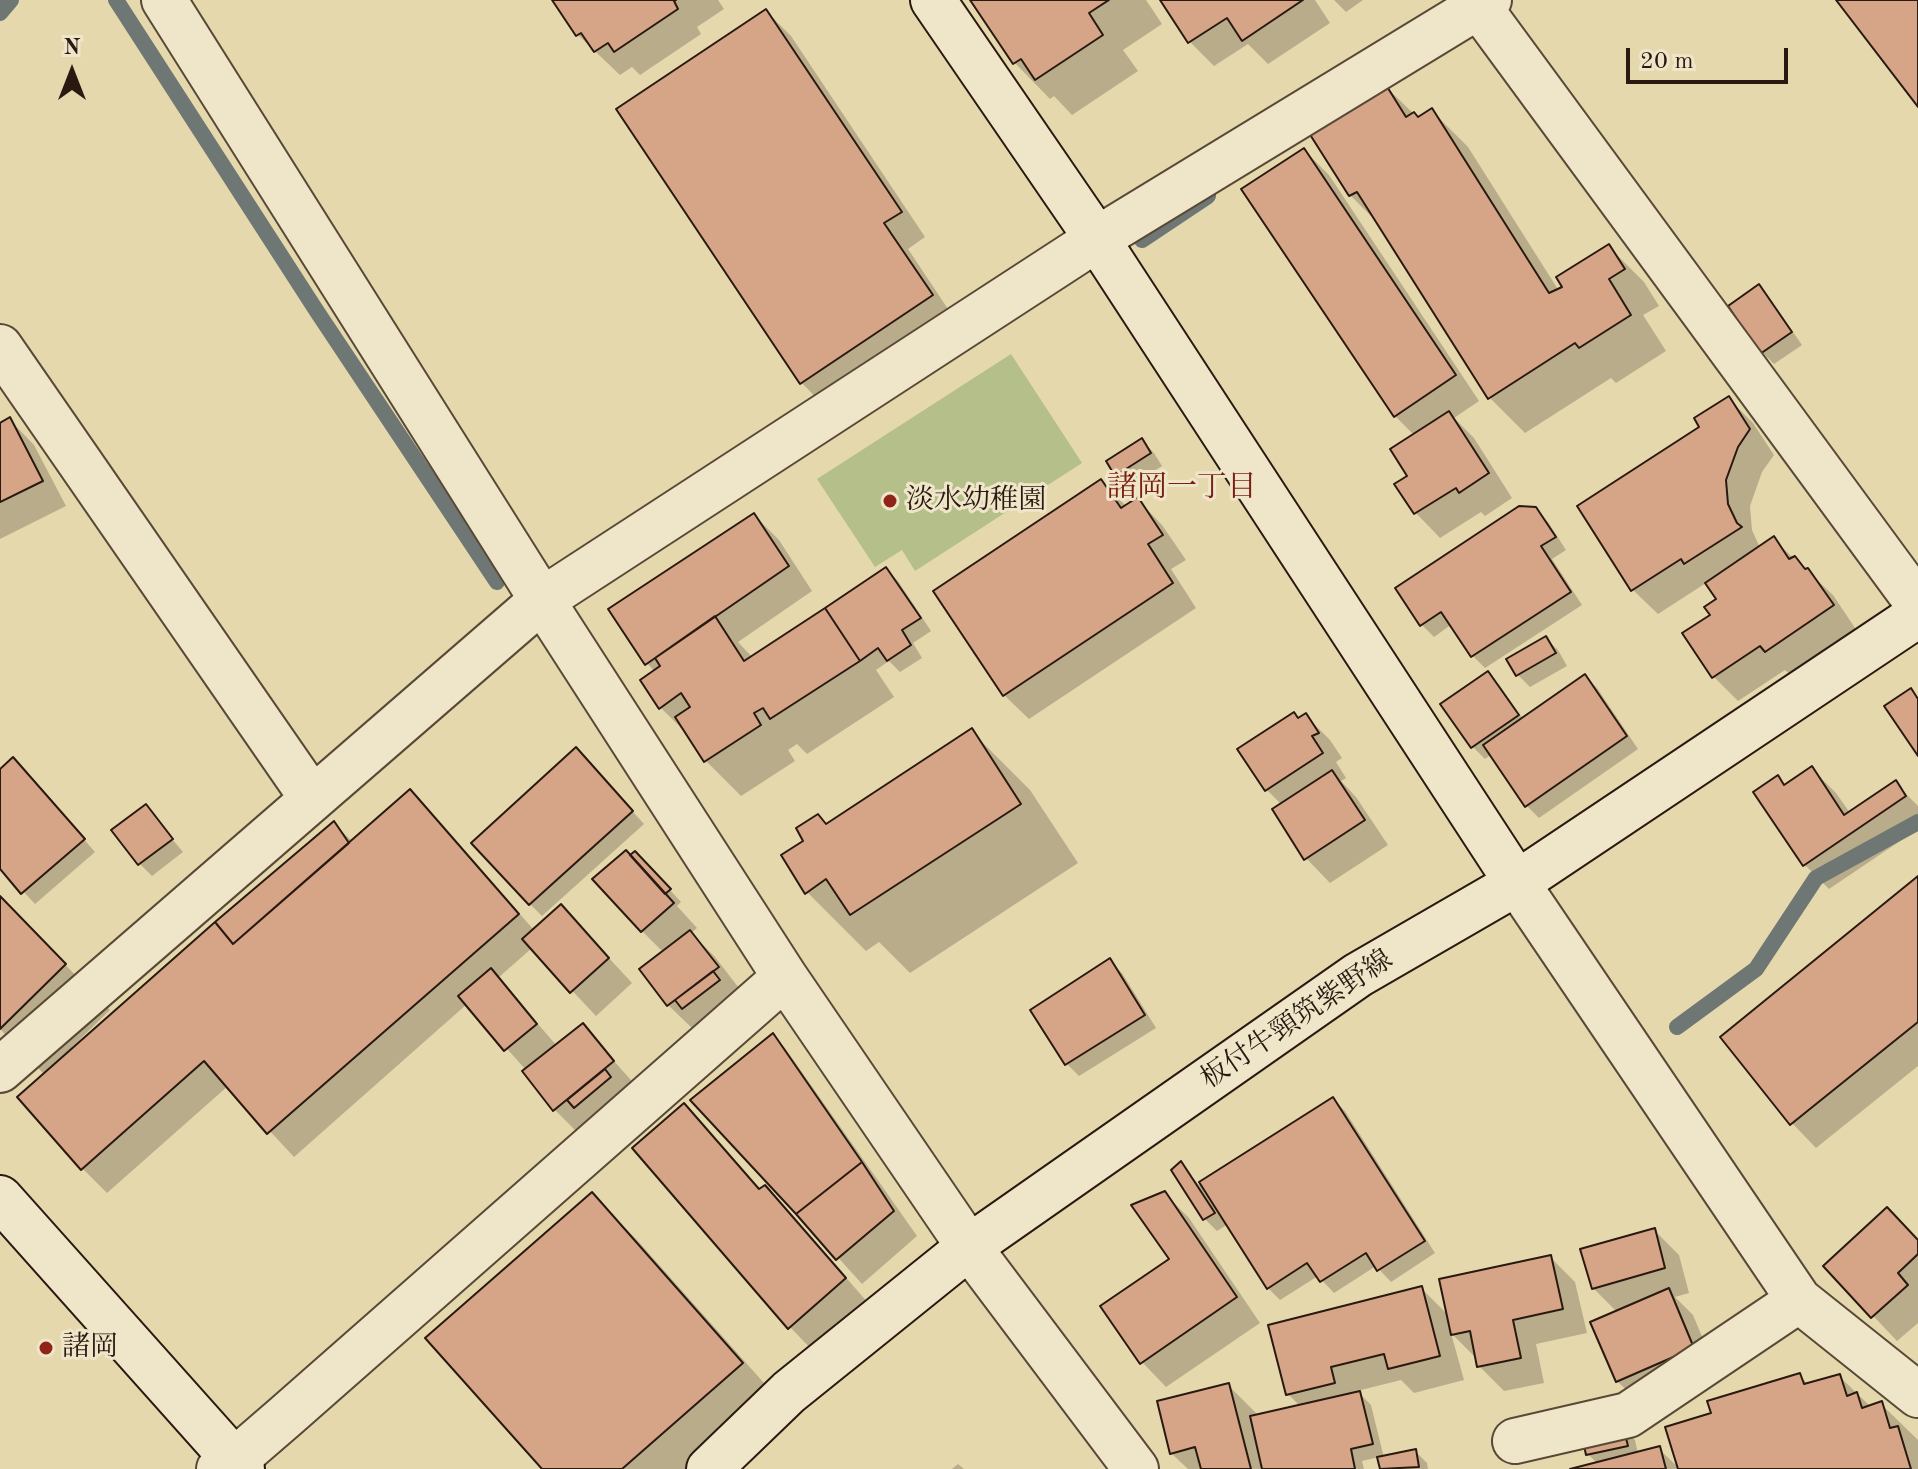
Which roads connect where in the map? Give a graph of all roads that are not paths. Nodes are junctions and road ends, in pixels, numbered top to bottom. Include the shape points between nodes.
1 (164, 0) edge
2 (933, 0) edge
3 (1480, 2) edge
4 (1097, 239) junction
5 (0, 347) edge
6 (542, 600) junction
7 (1918, 604) edge
8 (1918, 615) edge
9 (312, 798) junction
10 (1517, 883) junction
11 (785, 977) junction
12 (0, 1070) edge
13 (0, 1198) edge
14 (969, 1247) junction
15 (1799, 1300) junction
16 (1918, 1395) edge
17 (1515, 1441) dead end
18 (232, 1466) edge
19 (709, 1469) edge
20 (1136, 1469) edge

1 - 6 street
2 - 4 street
3 - 4 street
3 - 7 street
4 - 6 street
4 - 10 street
5 - 9 street
6 - 9 street
6 - 11 street
8 - 10 street, 板付牛頸筑紫野線
9 - 12 street
10 - 14 street, 板付牛頸筑紫野線 via 1358,975
10 - 15 street
11 - 14 street
11 - 18 street
13 - 18 street
14 - 19 street, 板付牛頸筑紫野線 via 789,1392
14 - 20 street
15 - 16 street
15 - 17 street via 1628,1415

